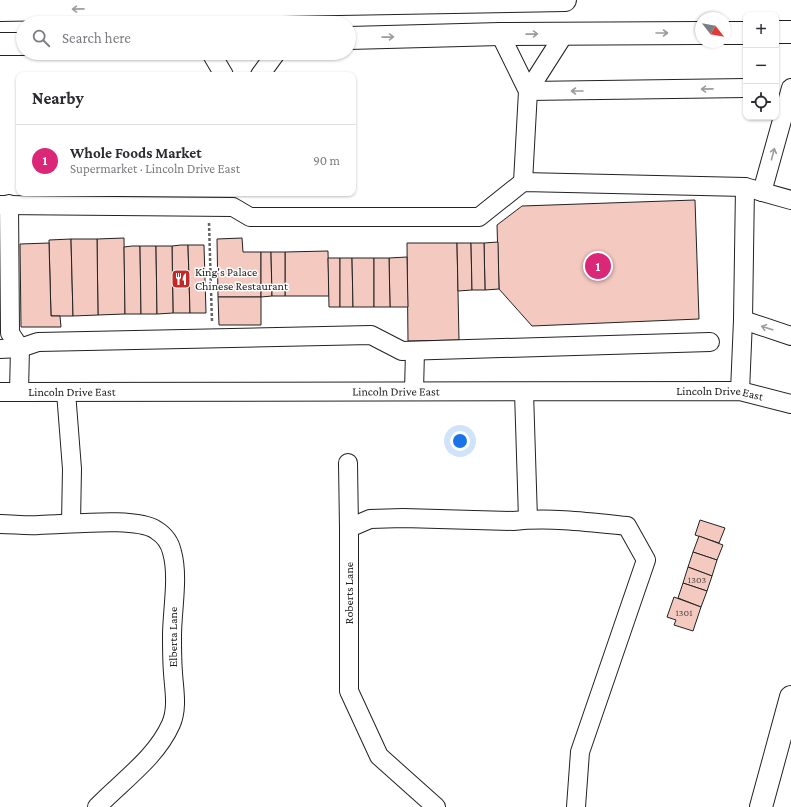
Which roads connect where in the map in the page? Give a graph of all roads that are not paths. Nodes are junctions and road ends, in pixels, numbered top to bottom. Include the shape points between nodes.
1 (111, 0) edge
2 (527, 0) edge
3 (565, 0) edge
4 (430, 1) edge
5 (10, 7) edge
6 (131, 8) junction
7 (743, 32) edge
8 (779, 32) edge
9 (791, 32) edge
10 (565, 33) junction
11 (695, 33) edge
12 (731, 33) edge
13 (500, 34) junction
14 (356, 38) edge
15 (0, 44) edge
16 (16, 44) edge
17 (215, 60) edge
18 (271, 60) edge
19 (222, 72) edge
20 (262, 72) edge
21 (779, 87) edge
22 (743, 88) edge
23 (791, 88) edge
24 (528, 91) junction
25 (523, 182) junction
26 (745, 186) junction
27 (762, 192) junction
28 (234, 200) edge
29 (791, 200) edge
30 (5, 204) edge
31 (743, 320) junction
32 (791, 336) edge
33 (710, 342) dead end
34 (20, 348) junction
35 (0, 349) edge
36 (415, 351) junction
37 (414, 391) junction
38 (0, 392) edge
39 (19, 392) junction
40 (66, 392) junction
41 (524, 392) junction
42 (740, 392) junction
43 (791, 404) edge
44 (348, 463) dead end
45 (528, 519) junction
46 (71, 523) junction
47 (0, 524) edge
48 (350, 528) junction
49 (791, 697) edge
50 (97, 807) edge
51 (436, 807) edge
52 (576, 807) edge
53 (761, 807) edge

1 - 6 street
2 - 3 main road
2 - 4 main road
4 - 6 main road
6 -> 5 main road
7 - 12 main road
8 - 9 main road
10 -> 11 main road
13 -> 10 main road
10 - 24 street
14 -> 13 main road
13 - 24 street
15 - 16 main road
17 - 19 street
18 - 20 street
21 - 23 street
22 -> 24 street
27 -> 23 street
24 - 25 street
25 - 26 street
25 - 28 street via 479,217 250,217
26 - 27 street
26 - 31 street
27 - 29 street
28 - 30 street via 209,207
30 - 34 street via 10,333
32 -> 31 street
31 - 42 street
33 - 36 street
34 - 35 street
34 - 36 street via 38,342 371,335 402,351
34 - 39 street
36 - 37 street
37 - 40 street, Lincoln Drive East
37 - 41 street, Lincoln Drive East
38 - 39 street, Lincoln Drive East
39 - 40 street, Lincoln Drive East
40 - 46 street via 72,469
41 - 42 street, Lincoln Drive East
41 - 45 street
42 - 43 street, Lincoln Drive East
44 - 48 street, Roberts Lane
45 - 48 street via 513,521 403,518 370,520
45 - 52 street via 627,526 646,560 580,752
46 - 47 street, Elberta Lane via 39,526
46 - 50 street, Elberta Lane via 144,525 156,530 166,539 172,550 175,565 172,638 175,690 172,722 155,750
48 - 51 street, Roberts Lane via 349,691 379,756
49 - 53 main road

